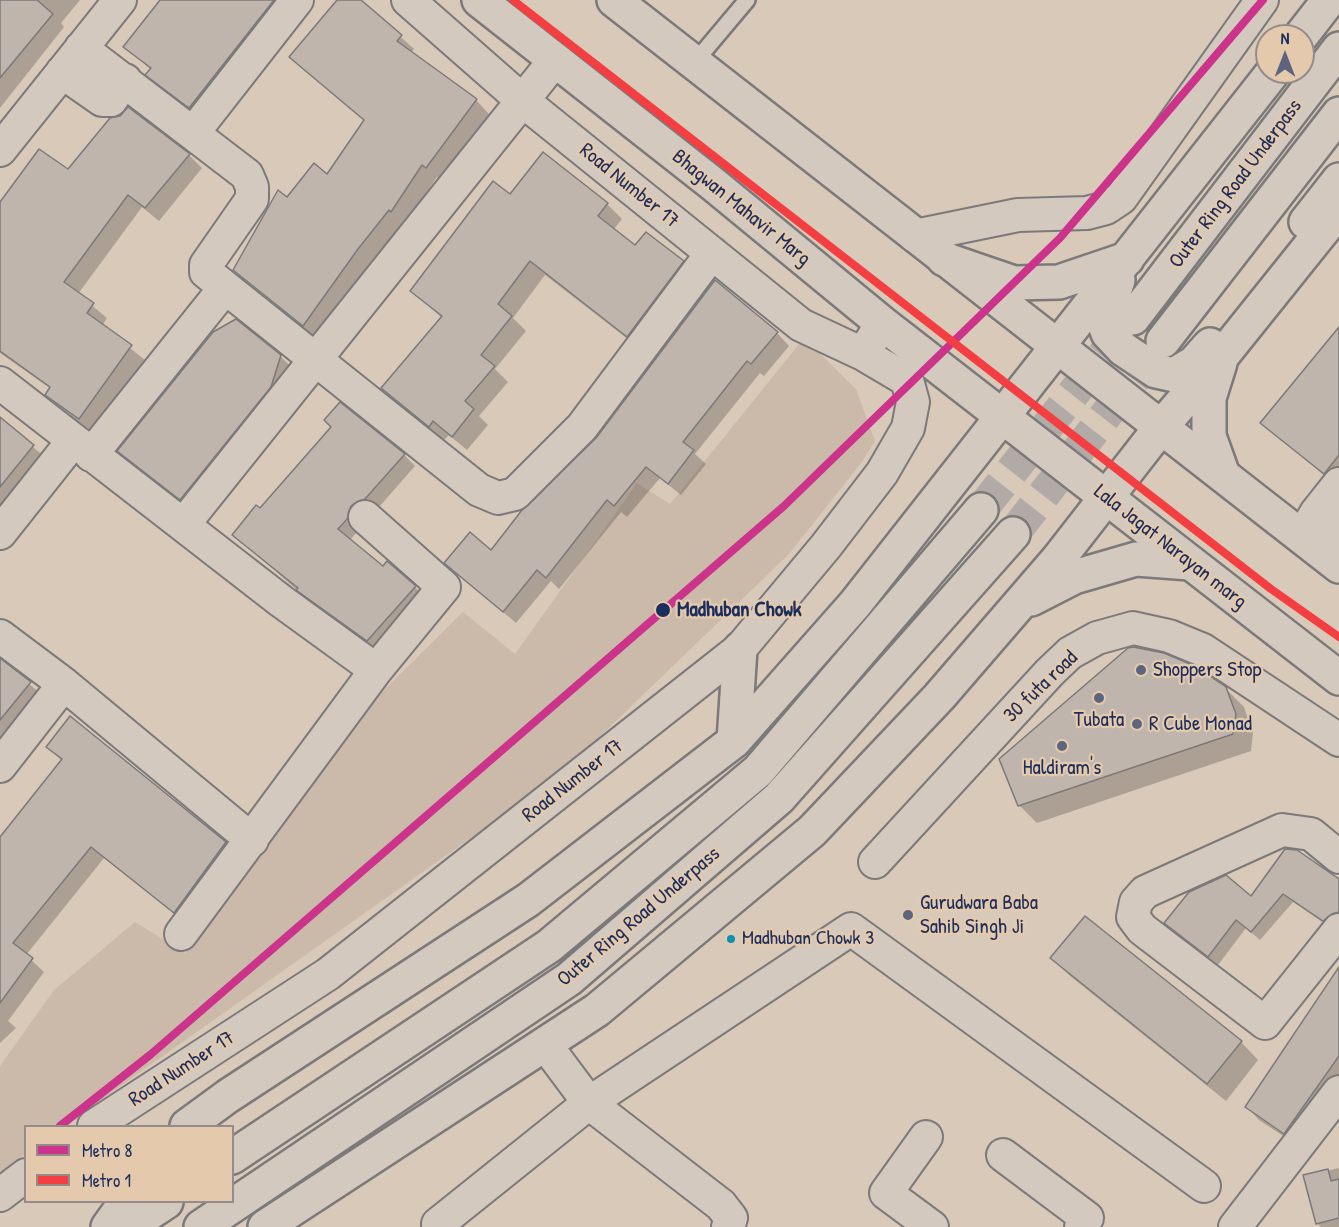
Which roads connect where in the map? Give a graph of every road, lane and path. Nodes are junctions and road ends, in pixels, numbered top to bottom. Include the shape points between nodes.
1 (120, 0) edge
2 (297, 0) edge
3 (408, 0) edge
4 (479, 0) edge
5 (614, 0) edge
6 (747, 0) edge
7 (1262, 0) edge
8 (1329, 0) edge
9 (1310, 24) edge
10 (81, 48) junction
11 (1339, 50) edge
12 (555, 60) junction
13 (694, 63) junction
14 (62, 72) junction
15 (124, 80) junction
16 (1264, 84) edge
17 (523, 101) junction
18 (1339, 114) edge
19 (193, 133) junction
20 (0, 150) edge
21 (1339, 180) edge
22 (1339, 210) edge
23 (915, 236) junction
24 (712, 253) junction
25 (944, 259) junction
26 (1126, 259) junction
27 (224, 289) junction
28 (1133, 318) tunnel mouth
29 (882, 323) junction
30 (1163, 341) tunnel mouth
31 (1057, 346) junction
32 (863, 354) junction
33 (1222, 356) junction
34 (315, 360) junction
35 (0, 383) edge
36 (1003, 415) junction
37 (1161, 427) junction
38 (82, 448) junction
39 (1223, 475) junction
40 (1339, 484) edge
41 (1106, 497) junction
42 (981, 510) tunnel mouth
43 (365, 517) dead end
44 (183, 525) junction
45 (1319, 526) edge
46 (0, 533) edge
47 (1013, 534) tunnel mouth
48 (1190, 564) junction
49 (1339, 566) edge
50 (1017, 606) junction
51 (0, 636) edge
52 (740, 648) junction
53 (376, 670) junction
54 (1339, 678) edge
55 (64, 684) junction
56 (1339, 740) edge
57 (734, 741) junction
58 (0, 765) edge
59 (252, 840) junction
60 (1339, 857) edge
61 (875, 862) dead end
62 (1339, 930) edge
63 (181, 934) dead end
64 (545, 1044) junction
65 (1339, 1092) edge
66 (589, 1103) junction
67 (96, 1125) edge
68 (188, 1125) edge
69 (926, 1137) dead end
70 (1003, 1155) dead end
71 (234, 1156) edge
72 (24, 1177) edge
73 (1203, 1186) dead end
74 (0, 1195) edge
75 (125, 1203) edge
76 (164, 1203) edge
77 (108, 1227) edge
78 (128, 1227) edge
79 (201, 1227) edge
80 (265, 1227) edge
81 (440, 1227) edge
82 (728, 1227) edge
83 (932, 1227) edge
84 (1081, 1227) edge
85 (1235, 1227) edge

1 - 10 street
2 - 19 street
3 - 17 street, Road Number 17
4 - 12 main road, Bhagwan Mahavir Marg
5 - 13 main road
6 - 13 lane
7 - 23 street via 1121,198 1106,208 1087,213 1018,215
8 - 9 main road
10 - 14 street
10 - 15 street
11 - 28 main road, Outer Ring Road Underpass
12 - 17 street
12 - 29 main road, Bhagwan Mahavir Marg
13 - 23 main road
14 - 15 street via 102,100 111,100
14 - 20 street
15 - 19 street
16 - 26 main road
17 - 24 street, Road Number 17
17 - 34 street
18 - 30 main road, Outer Ring Road Underpass
19 - 27 street via 247,175 252,187 252,199 206,265 206,272
21 - 26 main road via 1241,311 1194,363 1174,375 1156,371 1108,333 1106,316
22 - 33 main road
23 - 25 main road
24 - 32 street, Road Number 17 via 801,325
24 - 34 street via 582,427 515,494 498,498 479,490
25 - 26 main road via 1014,284 1059,282
25 - 31 main road
26 - 31 main road
27 - 34 street
27 - 38 street
29 - 32 street
29 - 36 main road, Bhagwan Mahavir Marg
31 - 36 main road
31 - 37 main road
32 - 52 street, Road Number 17 via 907,380 913,402 908,428 900,446 861,501
33 - 37 main road
33 - 39 main road via 1209,398 1209,436
34 - 44 street
35 - 38 street
36 - 41 main road, Lala Jagat Narayan marg
36 - 57 main road via 855,604
37 - 39 main road
37 - 41 main road
38 - 44 street
38 - 46 street
39 - 45 main road
40 - 45 street
41 - 48 main road, Lala Jagat Narayan marg
41 - 50 main road
42 - 71 main road, Outer Ring Road Underpass via 758,771 549,946
43 - 53 street via 444,587
44 - 53 street
45 - 49 main road
47 - 79 main road, Outer Ring Road Underpass via 779,798 569,979
48 - 50 main road via 1136,560 1074,577
48 - 54 main road, Lala Jagat Narayan marg
50 - 64 main road via 939,697 812,831 597,1010
51 - 55 street
52 - 57 main road
52 - 67 street, Road Number 17 via 328,974
53 - 59 street
55 - 58 street
55 - 59 street
56 - 61 street, 30 futa road via 1203,650 1133,628 1097,638 1070,653
57 - 68 main road via 528,900
59 - 63 street
60 - 62 street via 1311,834 1282,830 1145,892 1136,902 1133,917 1142,929 1265,1023
64 - 66 street
64 - 80 main road
65 - 85 street
66 - 73 street via 851,929
66 - 81 street via 438,1224
66 - 82 street via 721,1204 730,1218
69 - 83 street via 886,1193
70 - 84 street via 1087,1218
72 - 74 street
75 - 77 main road
76 - 78 main road

